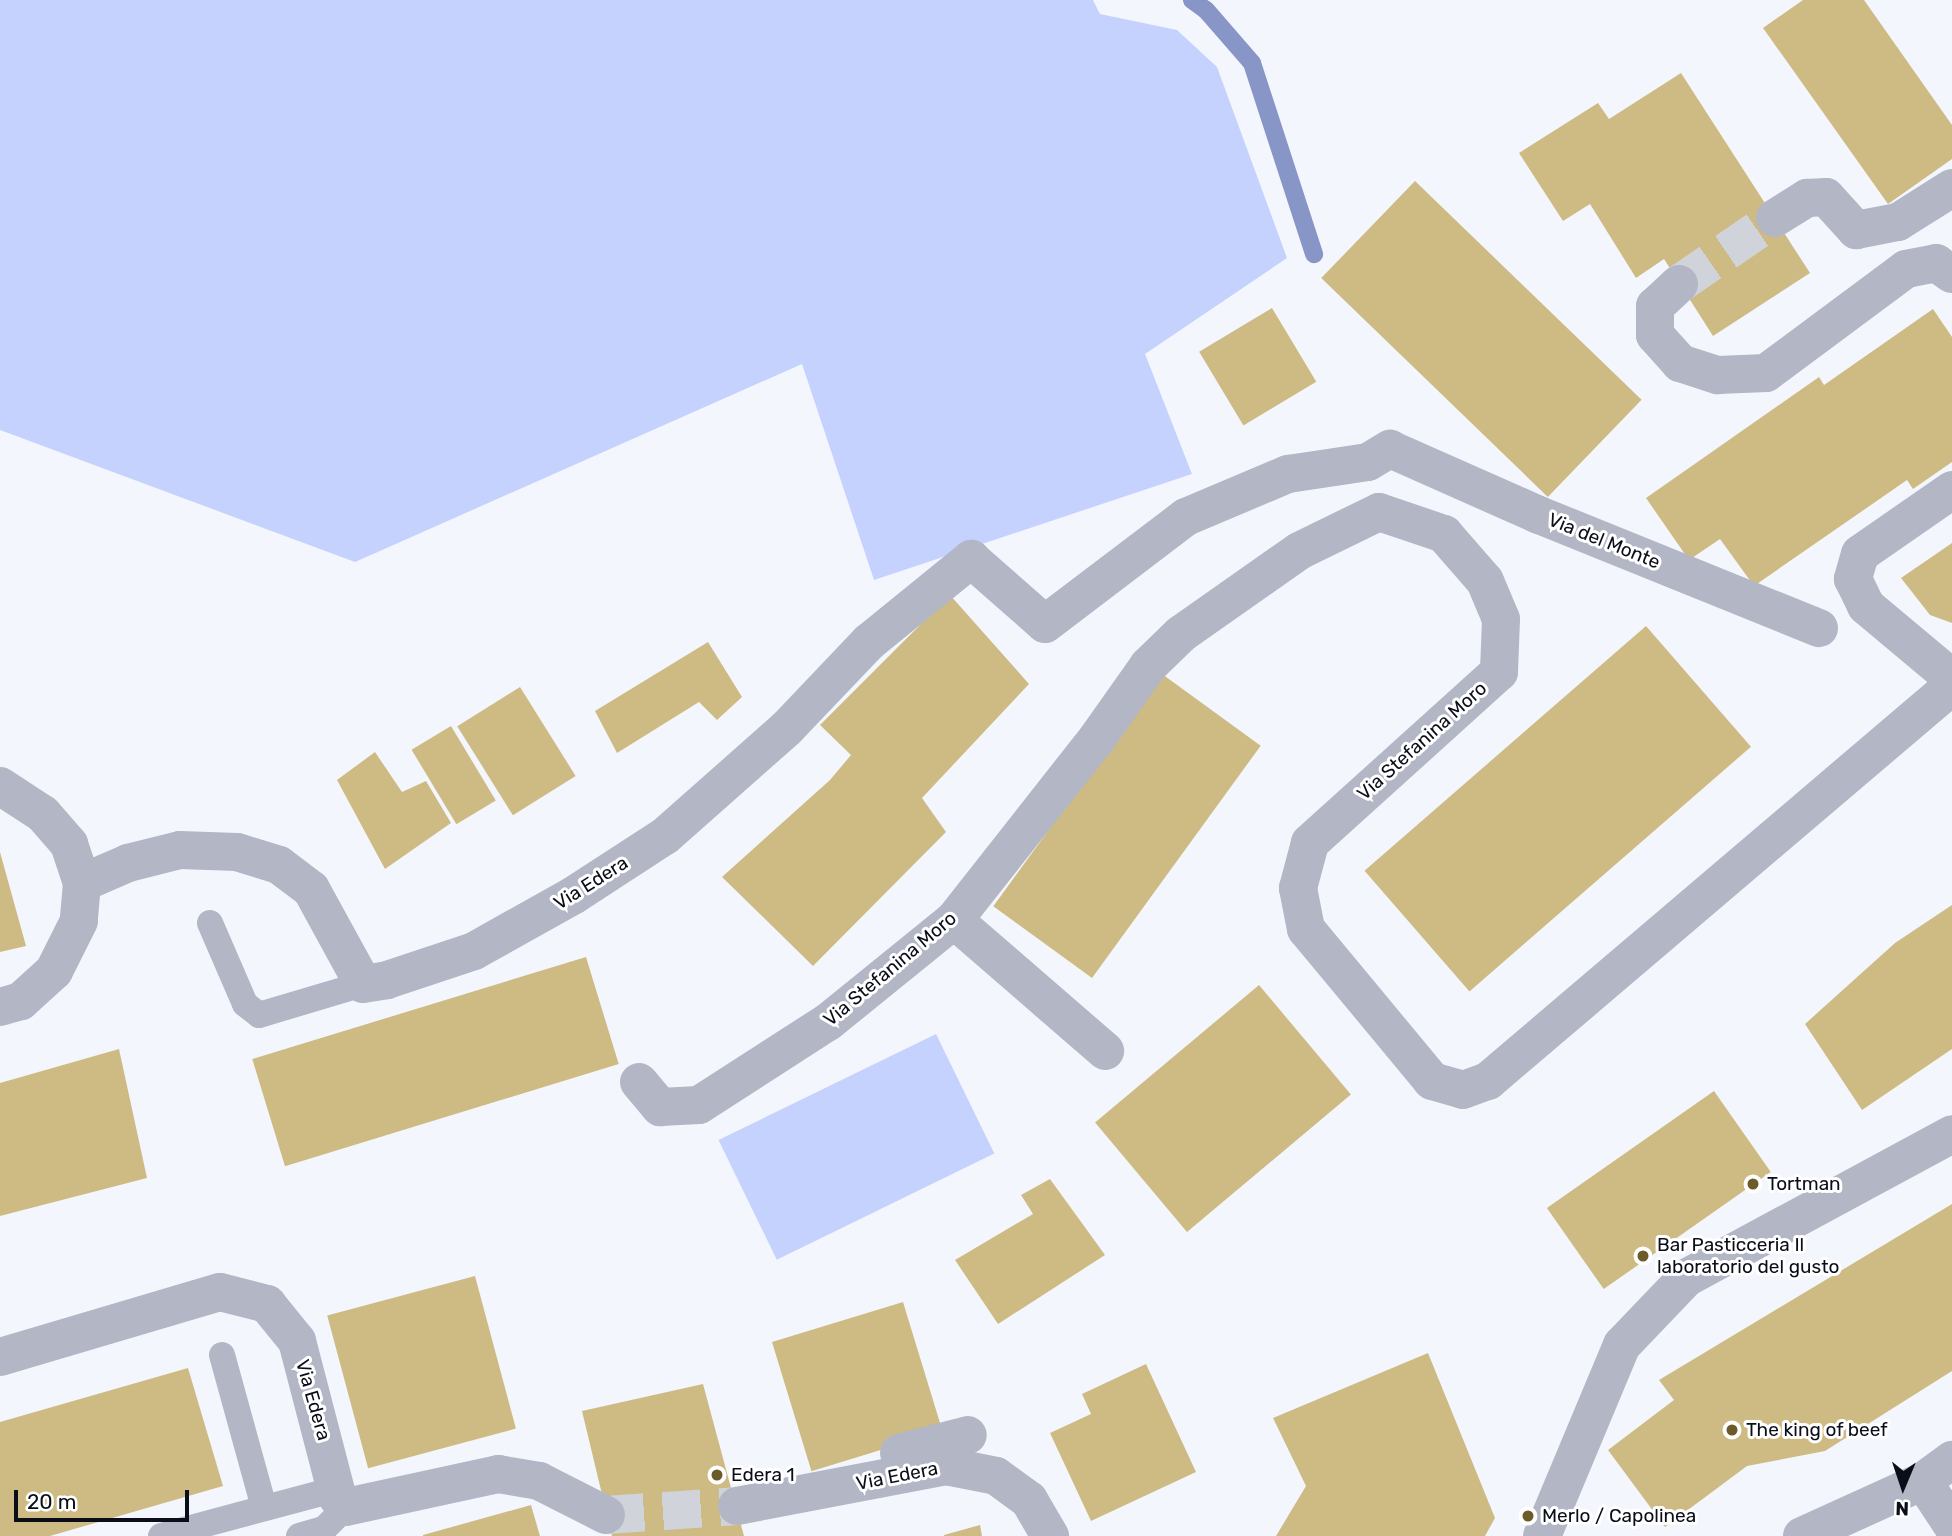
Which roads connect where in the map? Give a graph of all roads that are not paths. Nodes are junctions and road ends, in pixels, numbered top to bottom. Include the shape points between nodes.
1 (1952, 188) edge
2 (1775, 218) tunnel mouth
3 (1952, 274) edge
4 (1679, 284) tunnel mouth
5 (1390, 449) joint
6 (1952, 490) edge
7 (1819, 628) dead end
8 (1952, 678) edge
9 (1952, 686) edge
10 (0, 786) edge
11 (82, 883) junction
12 (954, 920) junction
13 (210, 923) dead end
14 (363, 984) junction
15 (0, 1007) edge
16 (1105, 1051) dead end
17 (639, 1082) dead end
18 (1952, 1134) edge
19 (222, 1355) dead end
20 (0, 1357) edge
21 (968, 1435) dead end
22 (1559, 1493) junction
23 (1944, 1496) edge
24 (342, 1498) junction
25 (264, 1507) junction
26 (606, 1515) tunnel mouth
27 (161, 1536) edge
28 (299, 1536) edge
29 (1050, 1536) edge
30 (1542, 1536) edge
31 (1563, 1536) edge
32 (1802, 1536) edge

1 - 2 street via 1898,222 1856,230 1826,197 1807,198
3 - 4 street via 1936,263 1906,269 1766,373 1718,375 1680,363 1655,335 1655,306
5 - 7 street, Via del Monte via 1539,515
5 - 14 street, Via Edera via 1368,462 1287,474 1186,517 1045,624 971,559 869,642 787,728 665,836 474,951
6 - 8 street via 1860,554 1853,579 1866,606
9 - 12 street, Via Stefanina Moro via 1488,1082 1463,1090 1433,1080 1306,929 1298,888 1310,842 1499,672 1501,619 1485,581 1444,534 1379,512 1299,551 1181,634 1148,666
10 - 11 street via 43,814 61,834
11 - 14 street via 128,863 180,850 237,852 279,865 311,889
11 - 15 street via 79,921 54,971 21,1001
12 - 16 street
12 - 17 street, Via Stefanina Moro via 828,1022 699,1105 660,1107
13 - 14 lane, Via Edera via 245,1004 259,1015
18 - 22 street via 1686,1278 1622,1345
19 - 25 lane
20 - 24 street, Via Edera via 220,1292 267,1304 297,1340
21 - 29 street, Via Edera via 770,1486 747,1504 946,1466 996,1476 1029,1500
22 - 30 street
22 - 31 street
23 - 32 street
24 - 25 lane
24 - 26 street via 498,1474 538,1481
24 - 28 lane via 324,1529
25 - 27 lane

